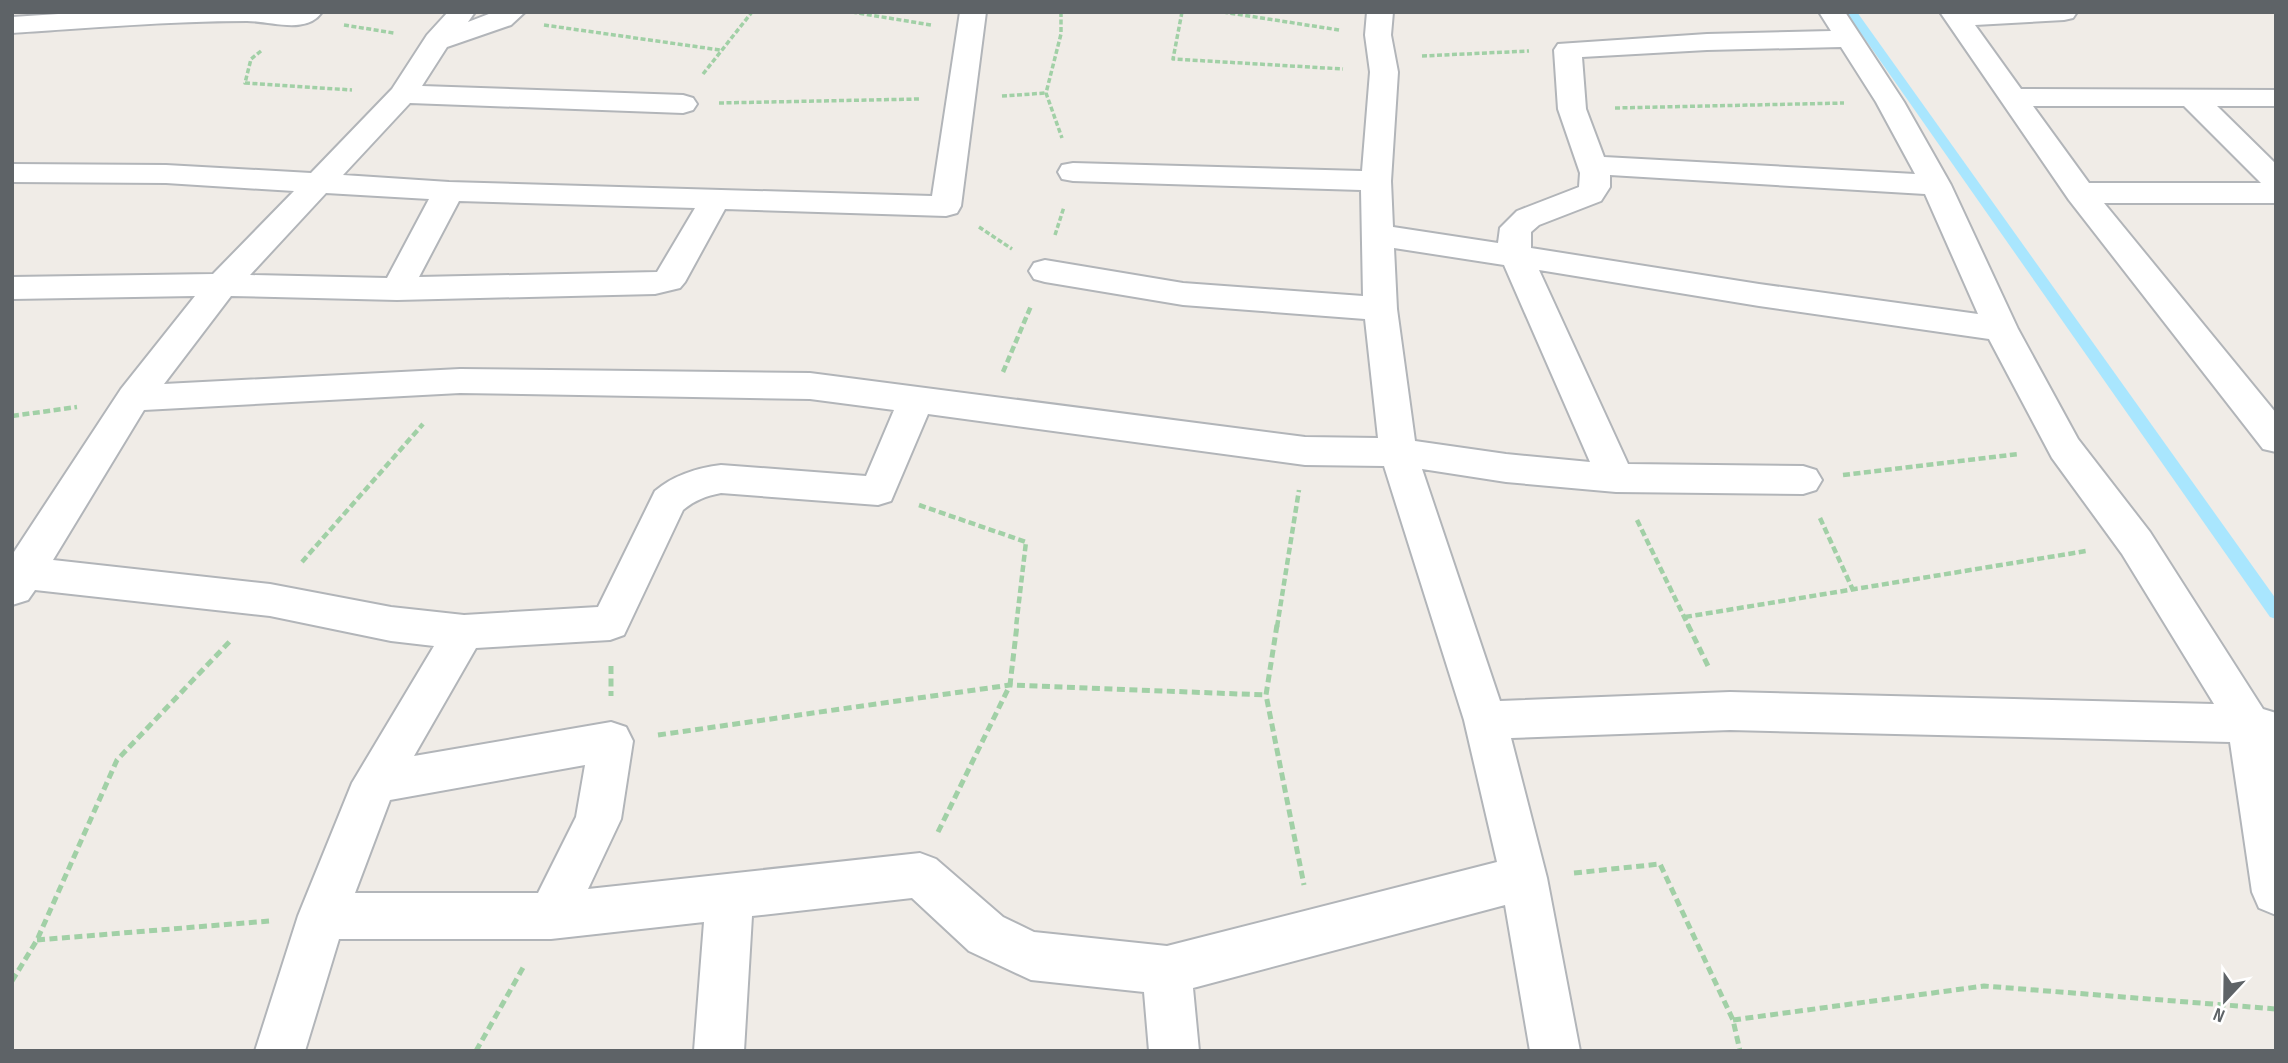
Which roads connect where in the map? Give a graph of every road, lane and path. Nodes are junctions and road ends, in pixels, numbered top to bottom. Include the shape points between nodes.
1 (462, 12) edge
2 (752, 12) edge
3 (852, 12) edge
4 (1061, 12) edge
5 (1182, 12) edge
6 (1223, 12) edge
7 (1832, 12) edge
8 (2064, 12) edge
9 (306, 15) edge
10 (1955, 15) edge
11 (507, 16) edge
12 (972, 22) edge
13 (1379, 24) edge
14 (12, 25) edge
15 (1849, 39) junction
16 (437, 41) junction
17 (1568, 50) junction
18 (1384, 72) junction
19 (403, 94) junction
20 (2013, 97) junction
21 (962, 98) junction
22 (2192, 98) junction
23 (2276, 98) edge
24 (1890, 102) junction
25 (683, 104) joint
26 (1572, 109) junction
27 (1592, 165) junction
28 (1073, 172) junction
29 (12, 173) edge
30 (1376, 181) junction
31 (2276, 181) edge
32 (320, 184) junction
33 (1936, 184) junction
34 (449, 191) junction
35 (2080, 193) junction
36 (2276, 193) edge
37 (715, 200) junction
38 (946, 206) junction
39 (1378, 235) junction
40 (1517, 256) junction
41 (1045, 271) junction
42 (222, 285) junction
43 (12, 288) edge
44 (397, 289) junction
45 (1380, 309) junction
46 (2001, 329) junction
47 (460, 381) junction
48 (133, 398) junction
49 (916, 399) junction
50 (988, 409) junction
51 (2276, 439) edge
52 (2065, 448) junction
53 (1305, 452) junction
54 (1398, 452) junction
55 (1616, 478) junction
56 (1803, 480) junction
57 (878, 491) junction
58 (2136, 543) junction
59 (17, 578) edge
60 (1853, 590) junction
61 (270, 600) junction
62 (610, 623) junction
63 (464, 632) junction
64 (1010, 685) junction
65 (1266, 695) junction
66 (1485, 720) junction
67 (2262, 728) edge
68 (611, 741) junction
69 (374, 783) junction
70 (920, 875) junction
71 (1524, 878) junction
72 (2276, 892) edge
73 (730, 897) junction
74 (322, 916) junction
75 (551, 916) junction
76 (1314, 932) junction
77 (37, 940) junction
78 (1167, 970) junction
79 (12, 981) edge
80 (2276, 1009) edge
81 (1732, 1020) junction
82 (280, 1051) edge
83 (476, 1051) edge
84 (719, 1051) edge
85 (1174, 1051) edge
86 (1555, 1051) edge
87 (1740, 1051) edge

1 - 16 street
2 - 11 path via 720,50
3 - 12 path
4 - 28 path via 1061,34 1046,93
5 - 18 path via 1173,59
6 - 13 path
7 - 15 street
8 - 10 street
9 - 14 street via 203,13
9 - 16 path
9 - 19 path via 251,59 244,83
10 - 20 street
11 - 16 street
12 - 21 street
13 - 18 street
15 - 17 street via 1703,32
15 - 24 street
16 - 19 street
17 - 18 path via 1427,54
17 - 26 street
18 - 30 street
19 - 25 street
19 - 32 street
20 - 22 street
20 - 35 street
21 - 25 path
21 - 38 street
22 - 23 street
22 - 31 street
24 - 26 path
24 - 33 street
26 - 27 street
27 - 33 street
27 - 40 street via 1596,186 1590,194 1528,218 1516,228
28 - 30 street
28 - 41 path
29 - 32 street via 166,174
30 - 39 street
32 - 34 street
32 - 42 street
33 - 46 street
34 - 37 street
34 - 44 street
35 - 36 street
35 - 51 street
37 - 38 street
37 - 44 street via 668,280
38 - 41 path
39 - 40 street
39 - 45 street
40 - 46 street
40 - 55 street
41 - 45 street via 1183,294
41 - 50 path
42 - 43 street
42 - 44 street
42 - 48 street
45 - 54 street
46 - 52 street
47 - 48 street
47 - 49 street via 810,386
47 - 61 path
48 - 59 street
49 - 50 street
49 - 57 street
50 - 53 street
52 - 56 path
52 - 58 street
53 - 54 street
53 - 65 path
54 - 55 street
54 - 66 street
55 - 56 street
55 - 60 path via 1685,617
56 - 60 path
57 - 62 street via 721,479 679,490 668,501
57 - 64 path via 1026,542
58 - 60 path
58 - 67 street
59 - 61 street
61 - 63 street via 391,624
61 - 77 path via 117,760
62 - 63 street
62 - 68 path
63 - 69 street
64 - 65 path
64 - 68 path
64 - 70 path via 943,818
65 - 76 path
66 - 67 street via 1730,711
66 - 71 street
67 - 72 street
68 - 69 street
68 - 75 street via 598,820
69 - 74 street
70 - 73 street
70 - 78 street via 986,934 1031,956
71 - 76 street
71 - 81 path via 1660,864
71 - 86 street
73 - 75 street
73 - 84 street
74 - 75 street
74 - 77 path
74 - 82 street
75 - 83 path
76 - 78 street
77 - 79 path
78 - 85 street
80 - 81 path via 1984,986
81 - 87 path

